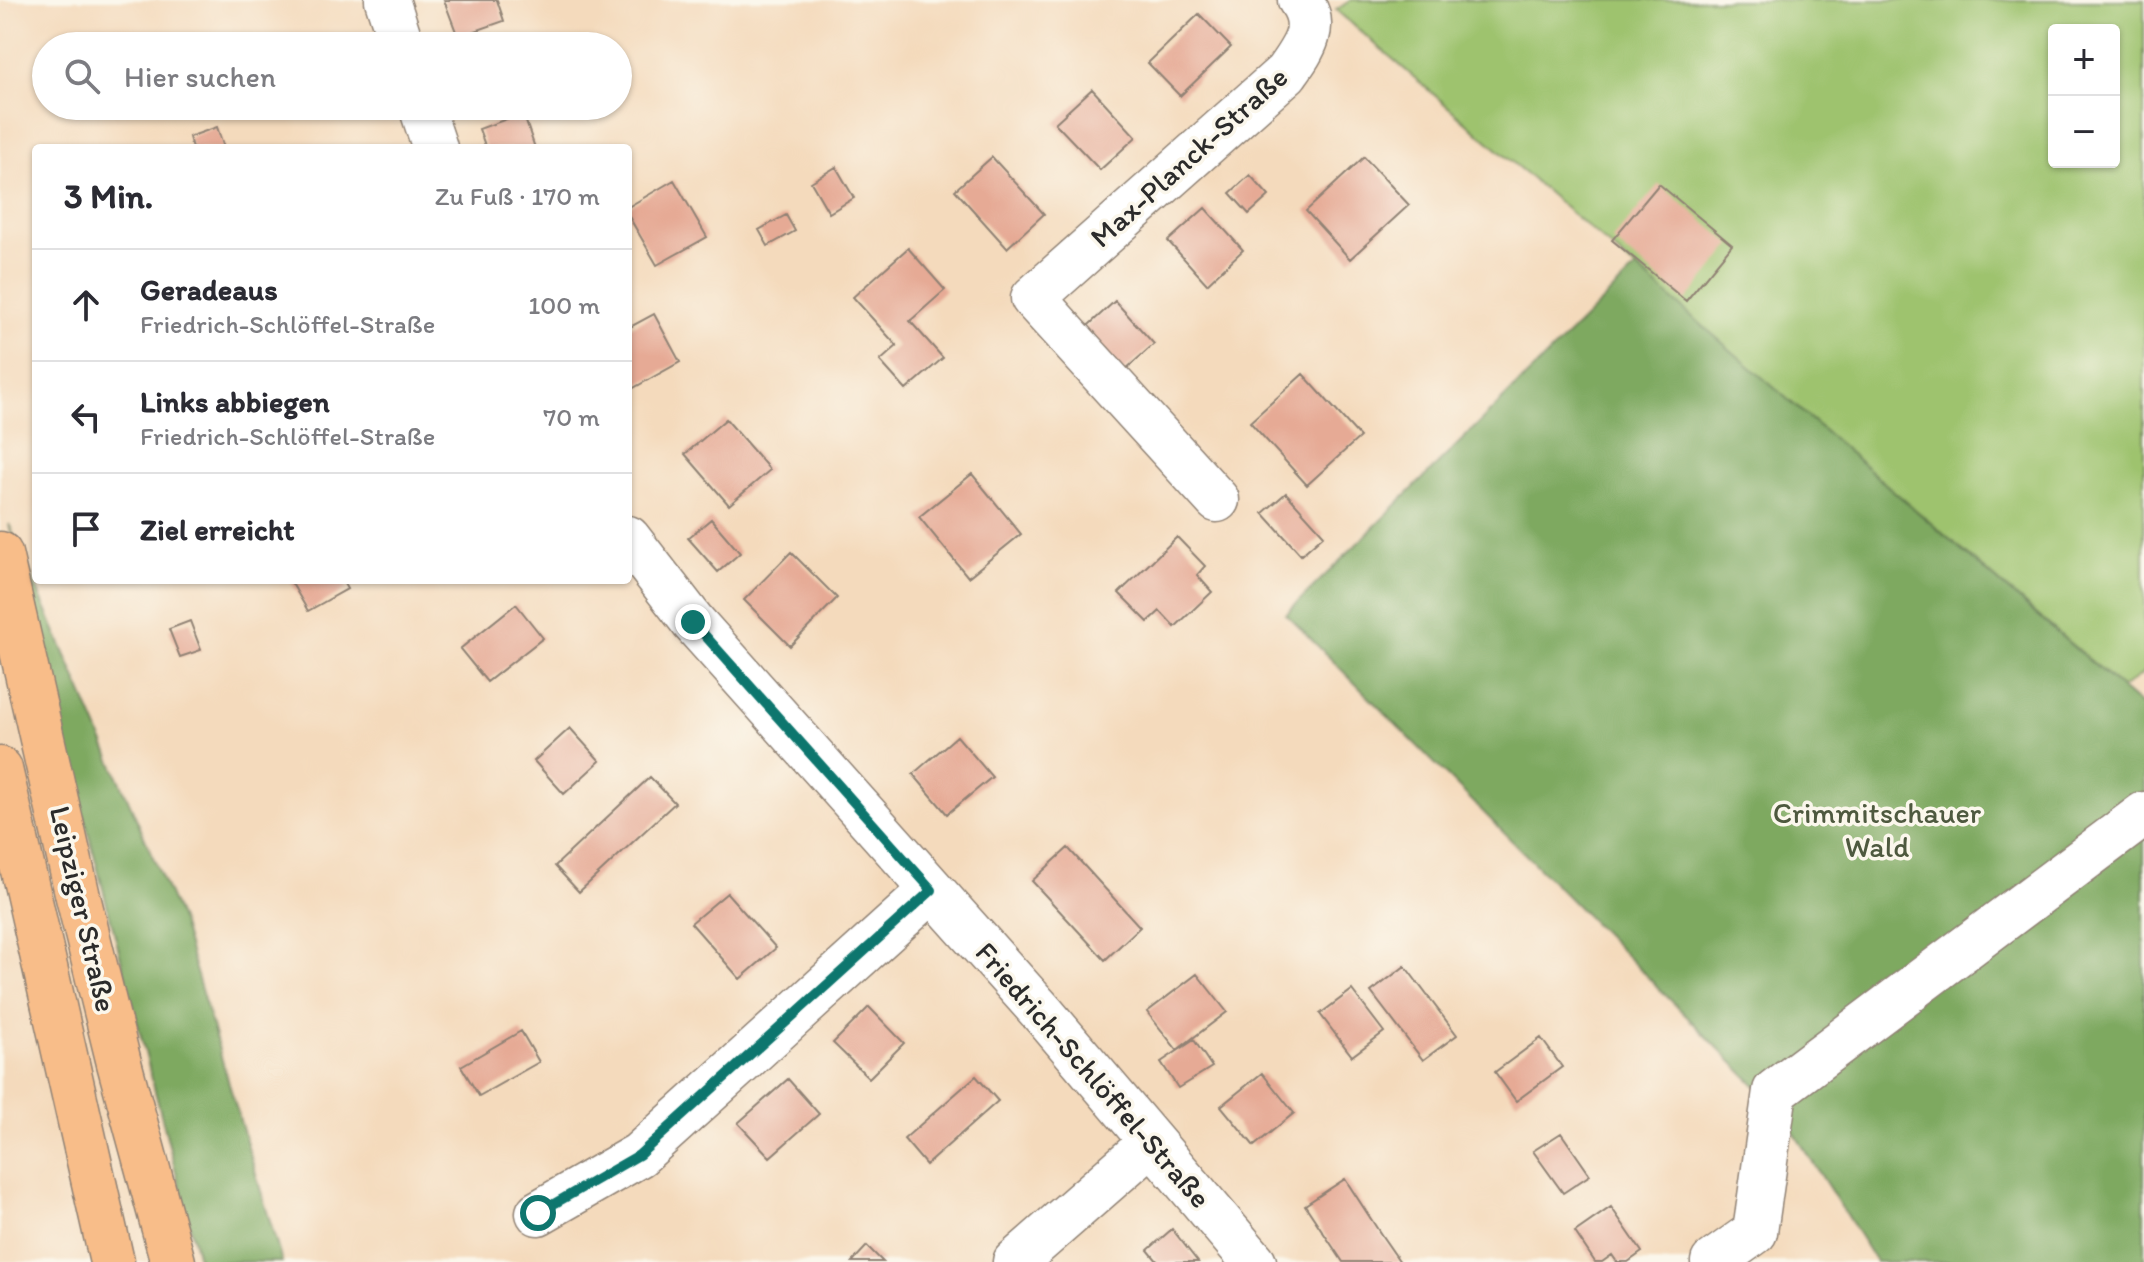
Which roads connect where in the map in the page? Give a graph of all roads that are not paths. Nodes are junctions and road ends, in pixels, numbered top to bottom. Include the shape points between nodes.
1 (387, 0) edge
2 (1300, 0) edge
3 (397, 32) edge
4 (426, 120) edge
5 (434, 144) edge
6 (1217, 500) dead end
7 (632, 543) edge
8 (0, 554) edge
9 (0, 769) edge
10 (2144, 814) edge
11 (932, 890) junction
12 (1152, 1142) junction
13 (538, 1213) dead end
14 (112, 1262) edge
15 (173, 1262) edge
16 (1015, 1262) edge
17 (1254, 1262) edge
18 (1713, 1262) edge

1 - 3 street
2 - 6 street, Max-Planck-Straße via 1308,11 1308,43 1286,73 1033,298
4 - 5 street
7 - 11 street, Friedrich-Schlöffel-Straße via 693,622
8 - 15 main road, Leipziger Straße via 82,912
9 - 14 main road, Leipziger Straße
10 - 18 street via 1775,1091 1755,1232
11 - 12 street, Friedrich-Schlöffel-Straße
11 - 13 street via 639,1155
12 - 16 street
12 - 17 street, Friedrich-Schlöffel-Straße

